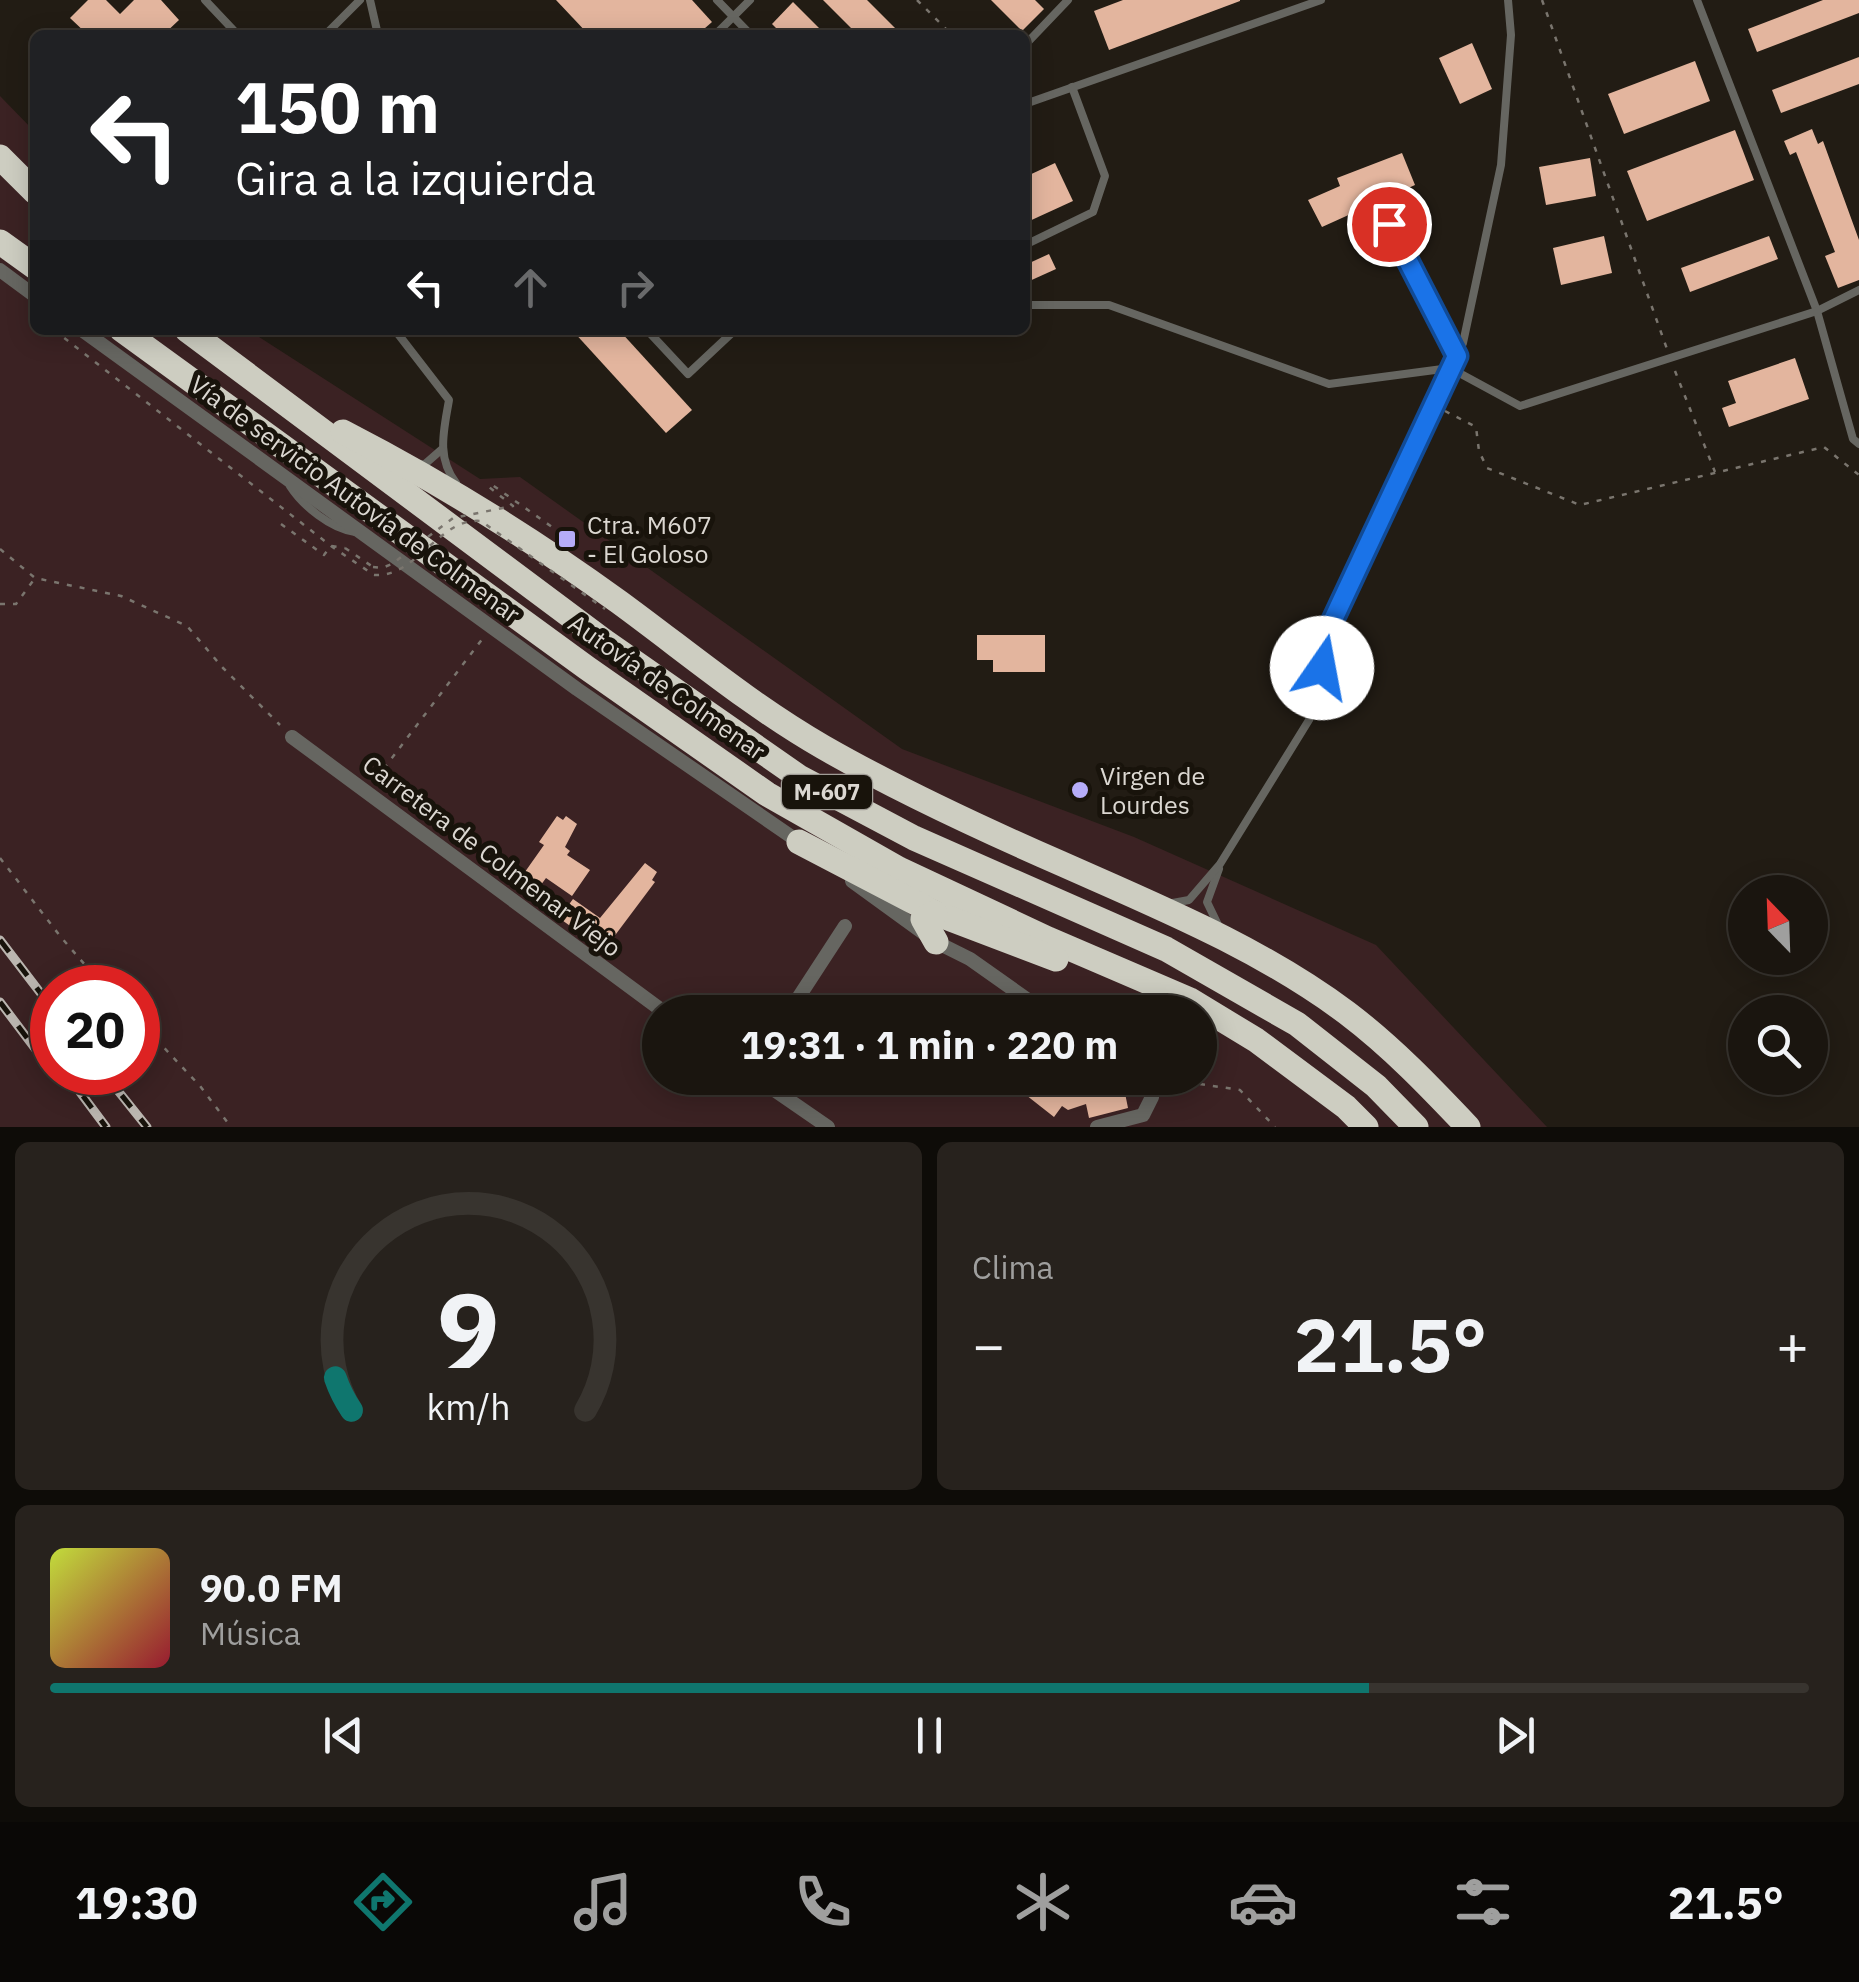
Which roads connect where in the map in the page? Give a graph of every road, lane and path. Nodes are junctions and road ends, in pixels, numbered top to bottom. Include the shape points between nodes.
1 (205, 0) edge
2 (360, 0) edge
3 (370, 0) edge
4 (717, 0) edge
5 (750, 0) edge
6 (918, 0) edge
7 (1068, 0) edge
8 (1321, 0) edge
9 (1508, 0) edge
10 (1542, 0) edge
11 (1698, 0) edge
12 (733, 17) junction
13 (233, 30) edge
14 (330, 30) edge
15 (377, 30) edge
16 (720, 30) edge
17 (746, 30) edge
18 (947, 30) edge
19 (1030, 40) edge
20 (1072, 87) junction
21 (1030, 102) edge
22 (0, 156) edge
23 (30, 187) edge
24 (1389, 224) dead end
25 (0, 242) edge
26 (1030, 243) edge
27 (30, 263) edge
28 (0, 270) edge
29 (1859, 290) edge
30 (30, 292) edge
31 (1030, 306) edge
32 (1816, 311) junction
33 (60, 335) edge
34 (89, 335) edge
35 (129, 335) edge
36 (194, 335) edge
37 (399, 335) edge
38 (652, 335) edge
39 (729, 335) edge
40 (1457, 356) junction
41 (1670, 359) junction
42 (1450, 368) junction
43 (272, 396) junction
44 (1433, 406) junction
45 (1859, 444) edge
46 (441, 450) junction
47 (404, 466) junction
48 (1714, 472) junction
49 (1859, 474) edge
50 (469, 501) junction
51 (281, 524) dead end
52 (562, 534) dead end
53 (331, 546) junction
54 (0, 550) edge
55 (35, 578) junction
56 (0, 604) edge
57 (605, 609) dead end
58 (493, 625) junction
59 (292, 736) joint
60 (367, 790) junction
61 (799, 842) junction
62 (0, 858) edge
63 (1220, 864) junction
64 (1158, 905) junction
65 (936, 912) junction
66 (846, 926) dead end
67 (1224, 938) junction
68 (936, 942) junction
69 (85, 965) edge
70 (800, 995) edge
71 (1021, 995) edge
72 (1174, 995) edge
73 (1178, 995) edge
74 (642, 996) edge
75 (1217, 1016) edge
76 (160, 1043) edge
77 (1217, 1087) edge
78 (782, 1095) edge
79 (1151, 1095) edge
80 (232, 1127) edge
81 (828, 1127) edge
82 (1097, 1127) edge
83 (1275, 1127) edge
84 (1366, 1127) edge
85 (1416, 1127) edge
86 (1468, 1127) edge

1 - 13 lane
2 - 14 lane
3 - 15 lane
4 - 12 lane
5 - 12 lane
6 - 18 path
7 - 19 lane
8 - 20 lane
9 - 40 lane via 1501,165
10 - 41 path
11 - 32 lane
12 - 16 lane
12 - 17 lane
20 - 21 lane
20 - 26 lane via 1105,176 1093,212
22 - 23 highway
24 - 40 lane
25 - 27 highway
28 - 30 street
29 - 32 lane
31 - 42 lane via 1109,305 1329,384
32 - 41 lane
32 - 45 lane
33 - 53 path
34 - 58 street, Vía de servicio Autovía de Colmenar
35 - 73 highway, Autovía de Colmenar / M-607 via 767,794 898,869
36 - 43 highway, Autovía de Colmenar / M-607
37 - 46 lane via 449,400
38 - 39 lane via 688,374
40 - 42 lane
41 - 42 lane via 1520,406
41 - 48 path
42 - 44 lane
43 - 47 highway
43 - 85 highway, Autovía de Colmenar / M-607 via 799,777 914,838 1166,950 1297,1024
44 - 48 path via 1476,427 1487,468 1580,504
44 - 63 lane via 1327,633 1309,720
46 - 47 lane via 424,464
46 - 50 lane
47 - 50 highway
48 - 49 path via 1824,447
50 - 64 highway via 822,747
51 - 53 path via 324,555
52 - 53 path, bridge via 491,484 512,506 453,518 382,568
53 - 57 path, bridge via 384,576 461,522 481,521
54 - 55 path
55 - 56 path via 16,604
55 - 59 path via 121,596 186,626
58 - 60 path
58 - 61 street, Vía de servicio Autovía de Colmenar
59 - 60 street, Carretera de Colmenar Viejo
60 - 74 street, Carretera de Colmenar Viejo
61 - 65 highway
61 - 68 street, Vía de servicio Autovía de Colmenar
62 - 69 path
63 - 64 lane via 1189,900
63 - 67 lane via 1207,902
64 - 67 highway
65 - 68 highway via 923,919
65 - 72 highway via 1052,958
66 - 70 street
67 - 86 highway via 1346,1012
68 - 71 street
75 - 84 highway, Autovía de Colmenar / M-607
76 - 80 path
77 - 83 path via 1240,1090
78 - 81 street
79 - 82 street via 1143,1114

